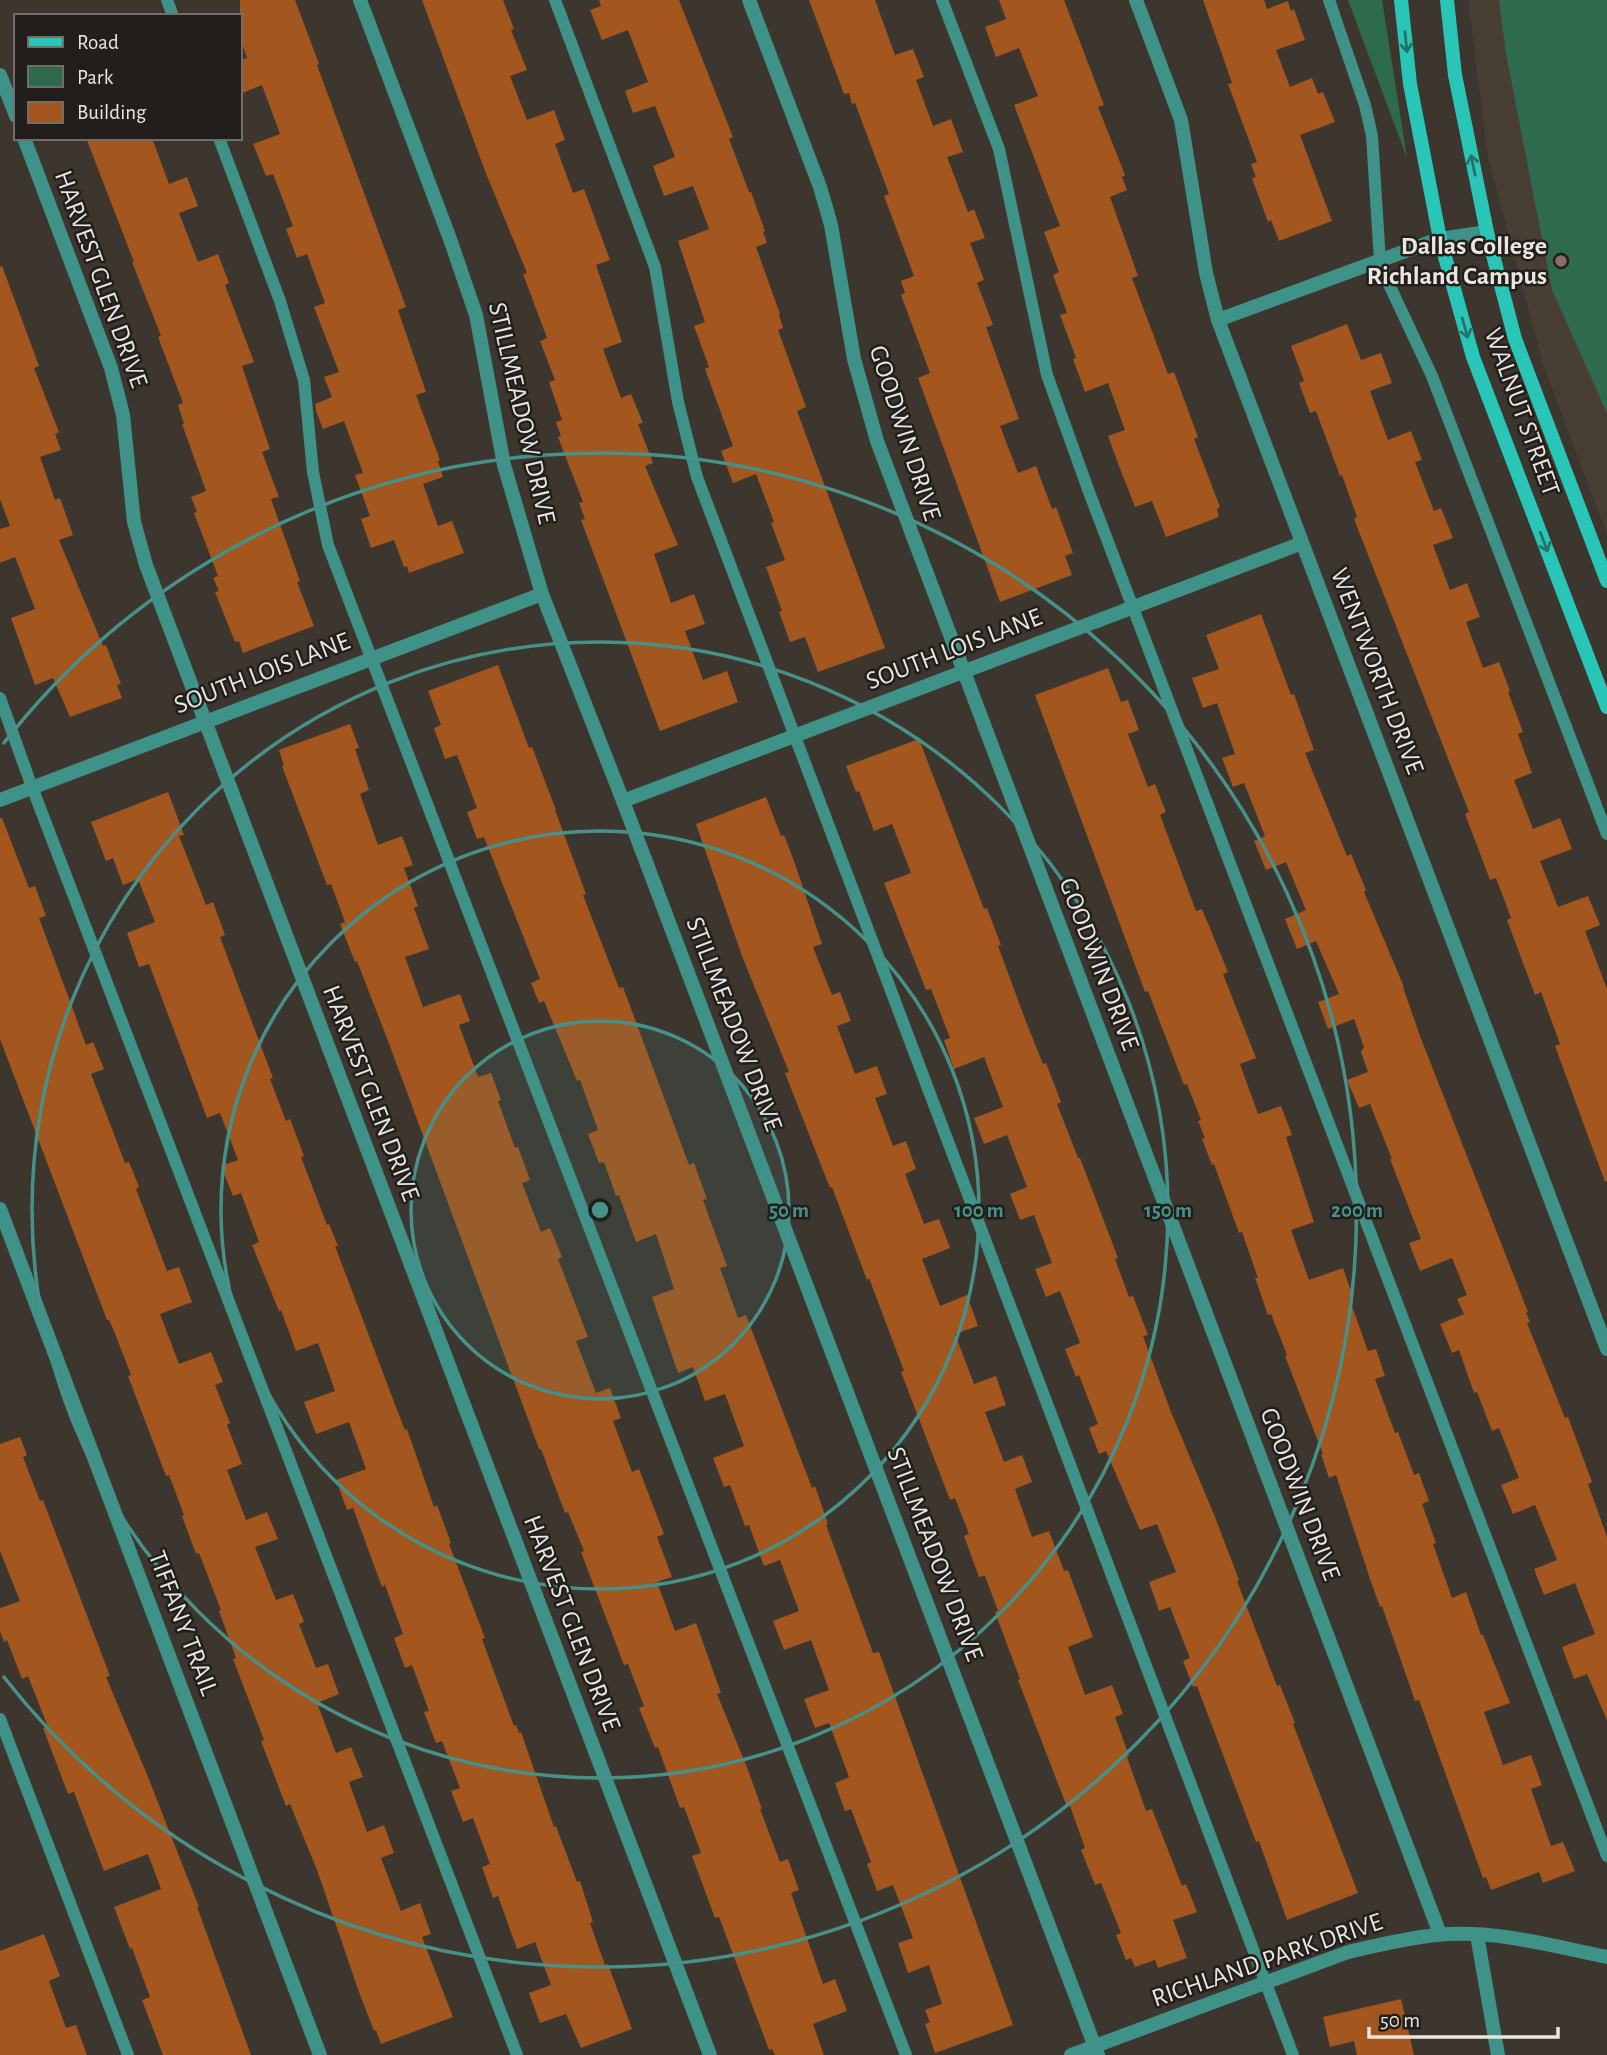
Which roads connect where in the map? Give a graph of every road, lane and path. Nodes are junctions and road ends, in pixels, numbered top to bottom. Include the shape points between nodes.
1 (360, 0) edge
2 (555, 0) edge
3 (749, 0) edge
4 (942, 0) edge
5 (1136, 0) edge
6 (1329, 0) edge
7 (1401, 0) edge
8 (1447, 0) edge
9 (0, 75) edge
10 (14, 111) edge
11 (25, 140) edge
12 (220, 140) edge
13 (1487, 232) junction
14 (1440, 239) junction
15 (1380, 261) junction
16 (1218, 320) junction
17 (1302, 543) junction
18 (1607, 581) edge
19 (542, 594) junction
20 (1134, 607) junction
21 (372, 658) junction
22 (963, 671) junction
23 (0, 698) edge
24 (1607, 707) edge
25 (204, 722) junction
26 (793, 736) junction
27 (32, 788) junction
28 (0, 800) edge
29 (622, 801) junction
30 (1607, 835) edge
31 (0, 1209) edge
32 (1607, 1349) edge
33 (0, 1719) edge
34 (1607, 1856) edge
35 (1440, 1934) junction
36 (1477, 1935) junction
37 (1607, 1957) edge
38 (1266, 1983) junction
39 (1097, 2050) edge
40 (128, 2055) edge
41 (320, 2055) edge
42 (517, 2055) edge
43 (710, 2055) edge
44 (906, 2055) edge
45 (1071, 2055) edge
46 (1293, 2055) edge
47 (1498, 2055) edge

1 - 19 street, STILLMEADOW DRIVE via 476,315 504,465
2 - 26 lane via 655,267 678,402 697,477
3 - 22 street, GOODWIN DRIVE via 820,187 854,359 877,441
4 - 20 lane via 999,149 1047,375
5 - 16 street, WENTWORTH DRIVE via 1181,120
6 - 15 lane via 1372,136
7 -> 14 main road, WALNUT STREET via 1410,84
13 -> 8 main road, WALNUT STREET via 1455,75
9 - 10 street
11 - 25 street, HARVEST GLEN DRIVE via 111,368 122,415 134,522
12 - 21 lane via 280,301 304,380 313,472 328,544
13 - 14 street
13 - 18 main road, WALNUT STREET via 1515,340
14 - 15 street
14 -> 24 main road, WALNUT STREET via 1473,357
15 - 16 street
15 - 30 lane via 1432,376
16 - 17 street, WENTWORTH DRIVE
17 - 20 street, SOUTH LOIS LANE
17 - 32 street, WENTWORTH DRIVE
19 - 21 street, SOUTH LOIS LANE
19 - 29 street, STILLMEADOW DRIVE
20 - 22 street, SOUTH LOIS LANE
20 - 34 lane
21 - 25 street, SOUTH LOIS LANE
21 - 44 lane
22 - 26 street, SOUTH LOIS LANE
22 - 35 street, GOODWIN DRIVE
23 - 27 lane
25 - 27 street, SOUTH LOIS LANE
25 - 43 street, HARVEST GLEN DRIVE
26 - 29 street, SOUTH LOIS LANE
26 - 38 lane
27 - 28 street, SOUTH LOIS LANE
27 - 42 lane
29 - 39 street, STILLMEADOW DRIVE
31 - 41 street, TIFFANY TRAIL
33 - 40 lane
35 - 36 street, RICHLAND PARK DRIVE
35 - 38 street, RICHLAND PARK DRIVE via 1348,1952
36 - 37 street, RICHLAND PARK DRIVE via 1512,1937
36 - 47 street
38 - 39 street, RICHLAND PARK DRIVE
38 - 46 lane
39 - 45 street, RICHLAND PARK DRIVE

